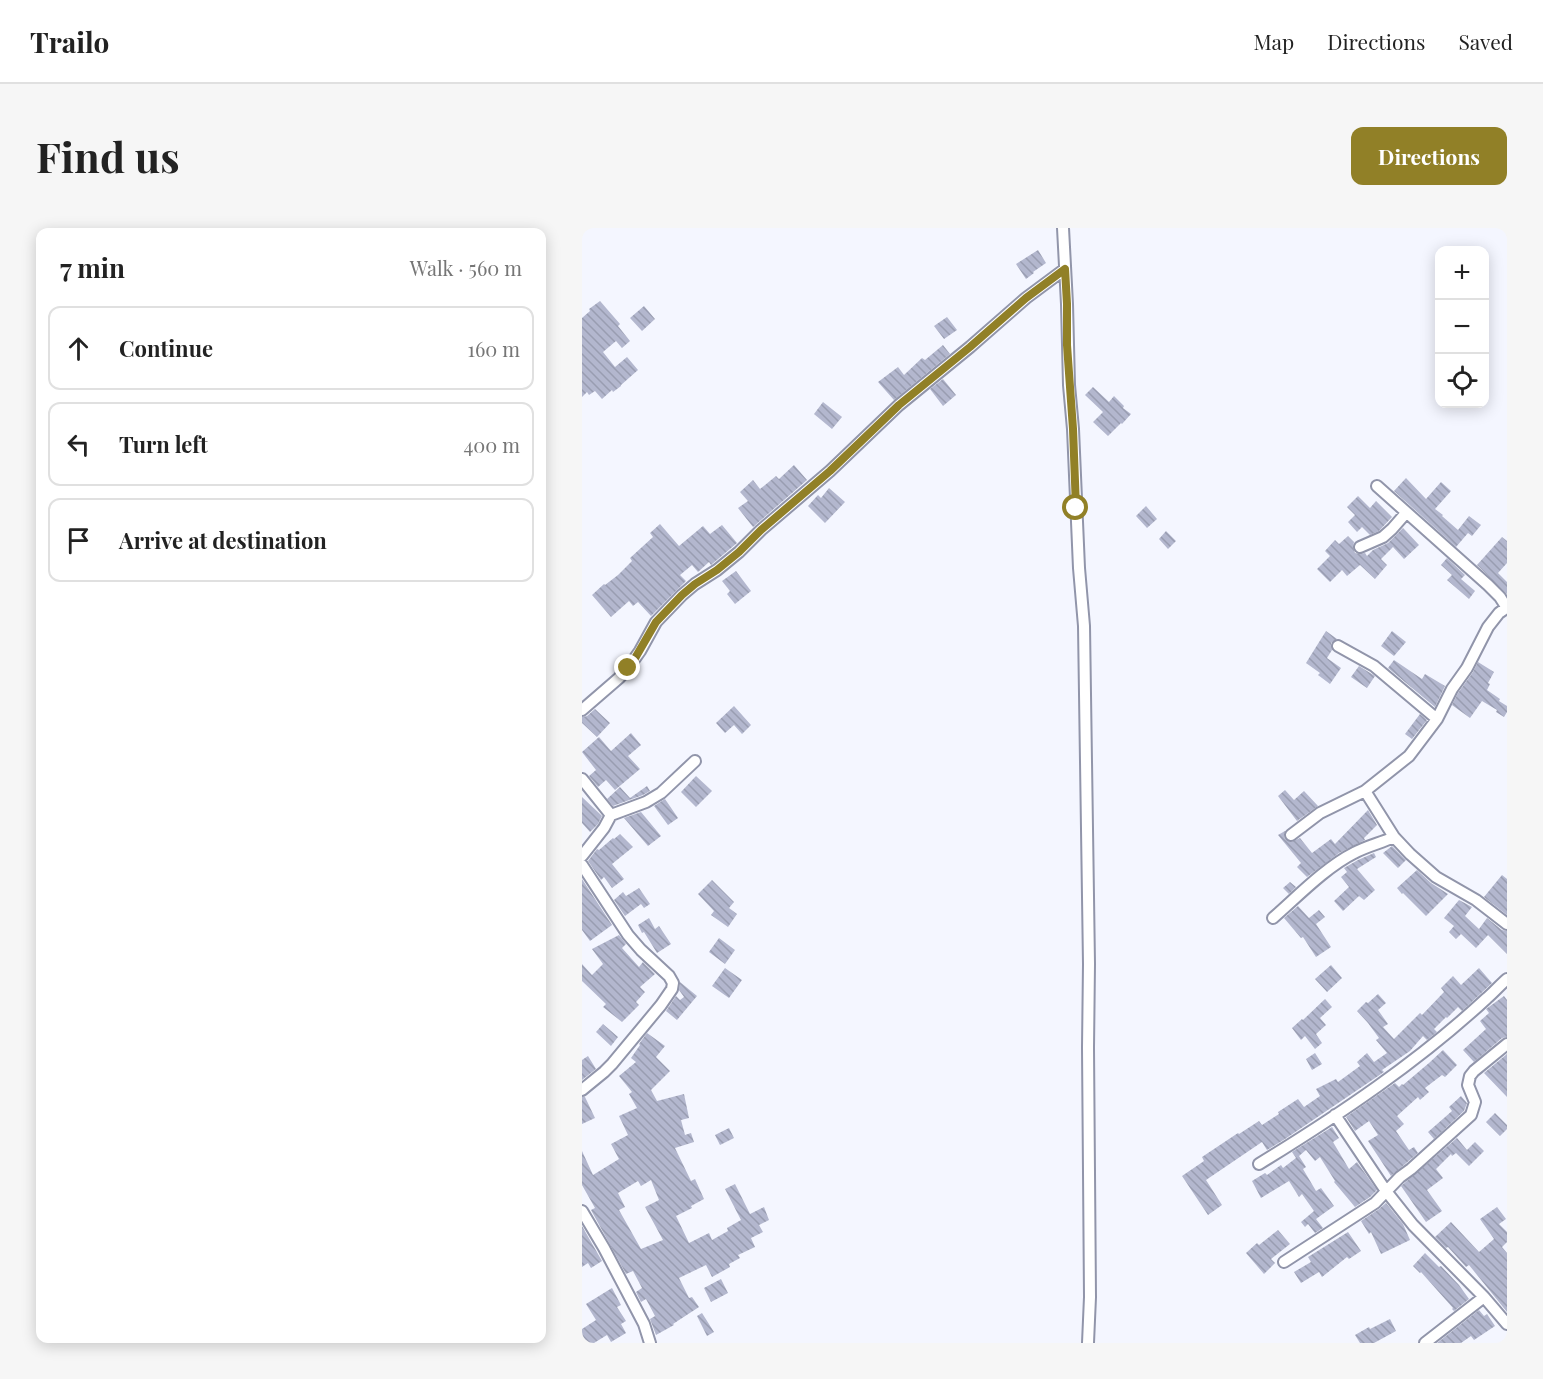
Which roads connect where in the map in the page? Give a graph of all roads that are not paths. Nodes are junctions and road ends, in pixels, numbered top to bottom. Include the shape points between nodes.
1 (1063, 228) edge
2 (1065, 269) junction
3 (1377, 486) dead end
4 (1406, 513) junction
5 (1360, 547) dead end
6 (1507, 608) edge
7 (1338, 646) dead end
8 (582, 710) edge
9 (1437, 719) junction
10 (695, 761) dead end
11 (582, 779) edge
12 (1365, 791) junction
13 (611, 815) junction
14 (1291, 835) dead end
15 (1394, 837) junction
16 (582, 856) edge
17 (582, 865) edge
18 (1273, 918) dead end
19 (1507, 924) edge
20 (1507, 979) edge
21 (1507, 1044) edge
22 (582, 1090) edge
23 (1335, 1115) junction
24 (1259, 1164) dead end
25 (1386, 1191) junction
26 (582, 1212) edge
27 (1284, 1262) dead end
28 (1484, 1297) junction
29 (1507, 1324) edge
30 (650, 1343) edge
31 (1088, 1343) edge
32 (1425, 1343) edge

1 - 2 street
2 - 8 street via 899,405 739,552 682,595 656,622 628,668
2 - 31 street via 1084,626 1089,964
3 - 4 street
4 - 5 street via 1383,537
4 - 6 street via 1488,585
6 - 9 street via 1488,627
7 - 9 street via 1374,666
9 - 12 street via 1416,749
10 - 13 street via 662,793
11 - 13 street
12 - 14 street via 1320,813
12 - 15 street
13 - 16 street
15 - 18 street via 1344,859
15 - 19 street via 1428,871
17 - 22 street via 628,935 673,983 661,1005 612,1064
20 - 23 street via 1429,1047
21 - 25 street via 1470,1076 1468,1085 1475,1102 1472,1115
23 - 24 street
23 - 25 street
25 - 27 street via 1375,1203
25 - 28 street via 1413,1225
26 - 30 street via 641,1319
28 - 29 street
28 - 32 street

